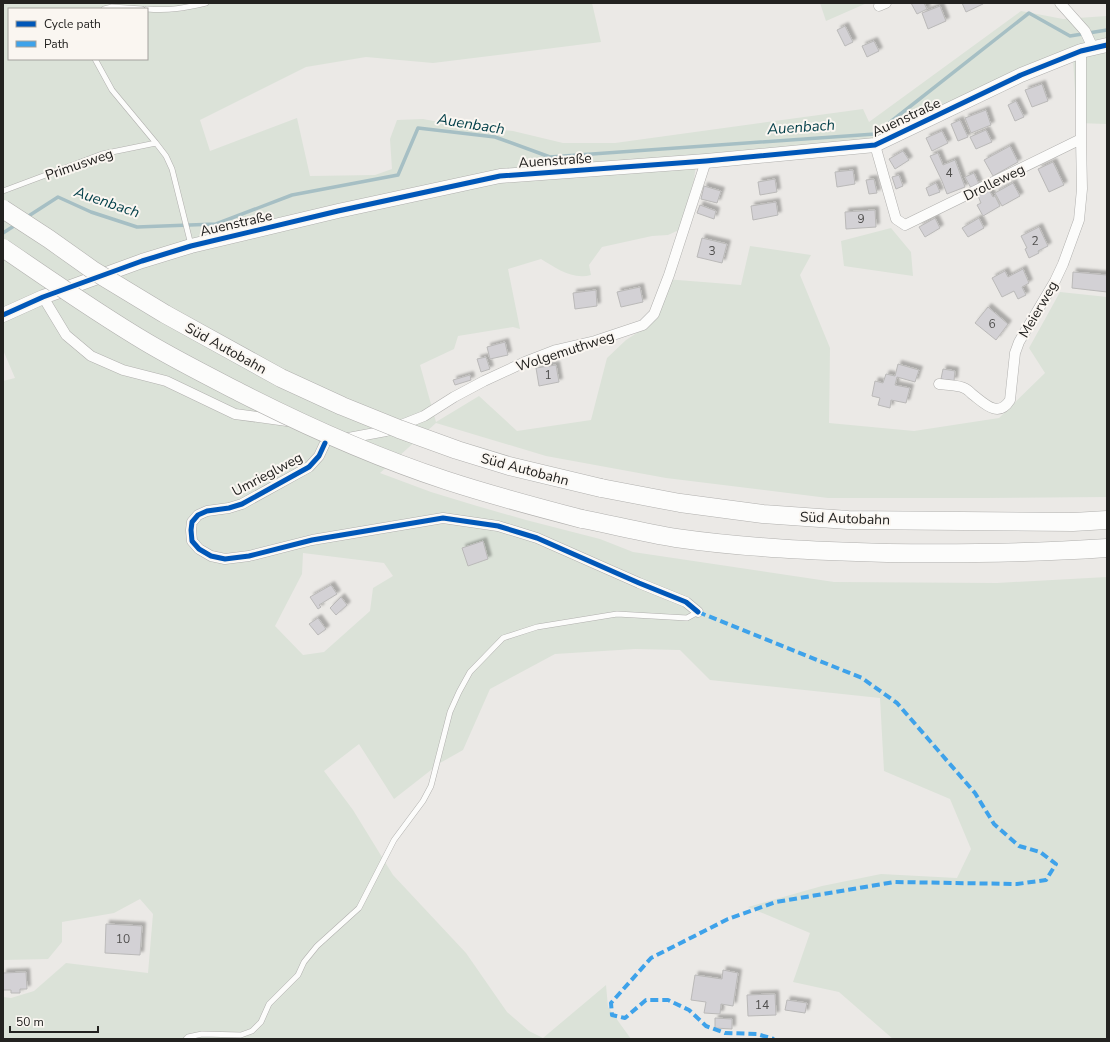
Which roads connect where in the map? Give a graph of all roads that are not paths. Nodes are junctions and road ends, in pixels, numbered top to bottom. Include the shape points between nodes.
1 (206, 3) edge
2 (1060, 3) edge
3 (108, 8) edge
4 (127, 8) edge
5 (148, 9) edge
6 (1091, 43) edge
7 (95, 60) edge
8 (1082, 139) junction
9 (156, 143) junction
10 (875, 145) junction
11 (706, 162) junction
12 (3, 191) edge
13 (3, 209) edge
14 (191, 246) junction
15 (3, 248) edge
16 (43, 297) junction
17 (3, 315) edge
18 (939, 384) dead end
19 (325, 443) junction
20 (1107, 520) edge
21 (1107, 548) edge
22 (698, 612) joint
23 (186, 1039) edge

1 - 5 lane via 182,9
2 - 6 street
3 - 4 lane
6 - 8 street
6 - 10 street, Auenstraße
7 - 9 lane via 112,90
8 - 10 street, Drolleweg via 905,225 896,219
8 - 18 street, Meierweg via 1079,220 1055,281 1019,342 1015,353 1010,400 1001,409 993,409 965,388
9 - 12 lane, Primusweg via 102,154
9 - 14 lane via 172,169
10 - 11 street, Auenstraße
11 - 14 street, Auenstraße via 500,176
11 - 19 street, Wolgemuthweg via 669,275 654,314 643,326 556,350 525,362 454,397 424,416 386,431
13 - 20 highway, Süd Autobahn, bridge via 94,271 165,314 281,378 378,421 509,466 601,488 680,503 763,514 848,520
14 - 16 street, Auenstraße via 142,260
15 - 21 highway, bridge via 79,300 208,376 326,434 444,480 496,496 582,519 676,538 749,546 822,552 948,554
16 - 17 street, Auenstraße
16 - 19 street via 66,335 91,356 123,370 166,381 235,414 299,423 314,430
19 - 22 street, Umrieglweg via 319,456 308,467 242,504 198,515 192,522 192,541 211,556 224,559 249,556 312,540 444,518 498,526 537,538 686,602
22 - 23 lane via 686,618 617,614 537,627 503,638 470,672 458,692 450,712 431,786 394,840 359,908 317,946 304,962 298,975 268,1004 261,1022 252,1031 241,1035 202,1034

